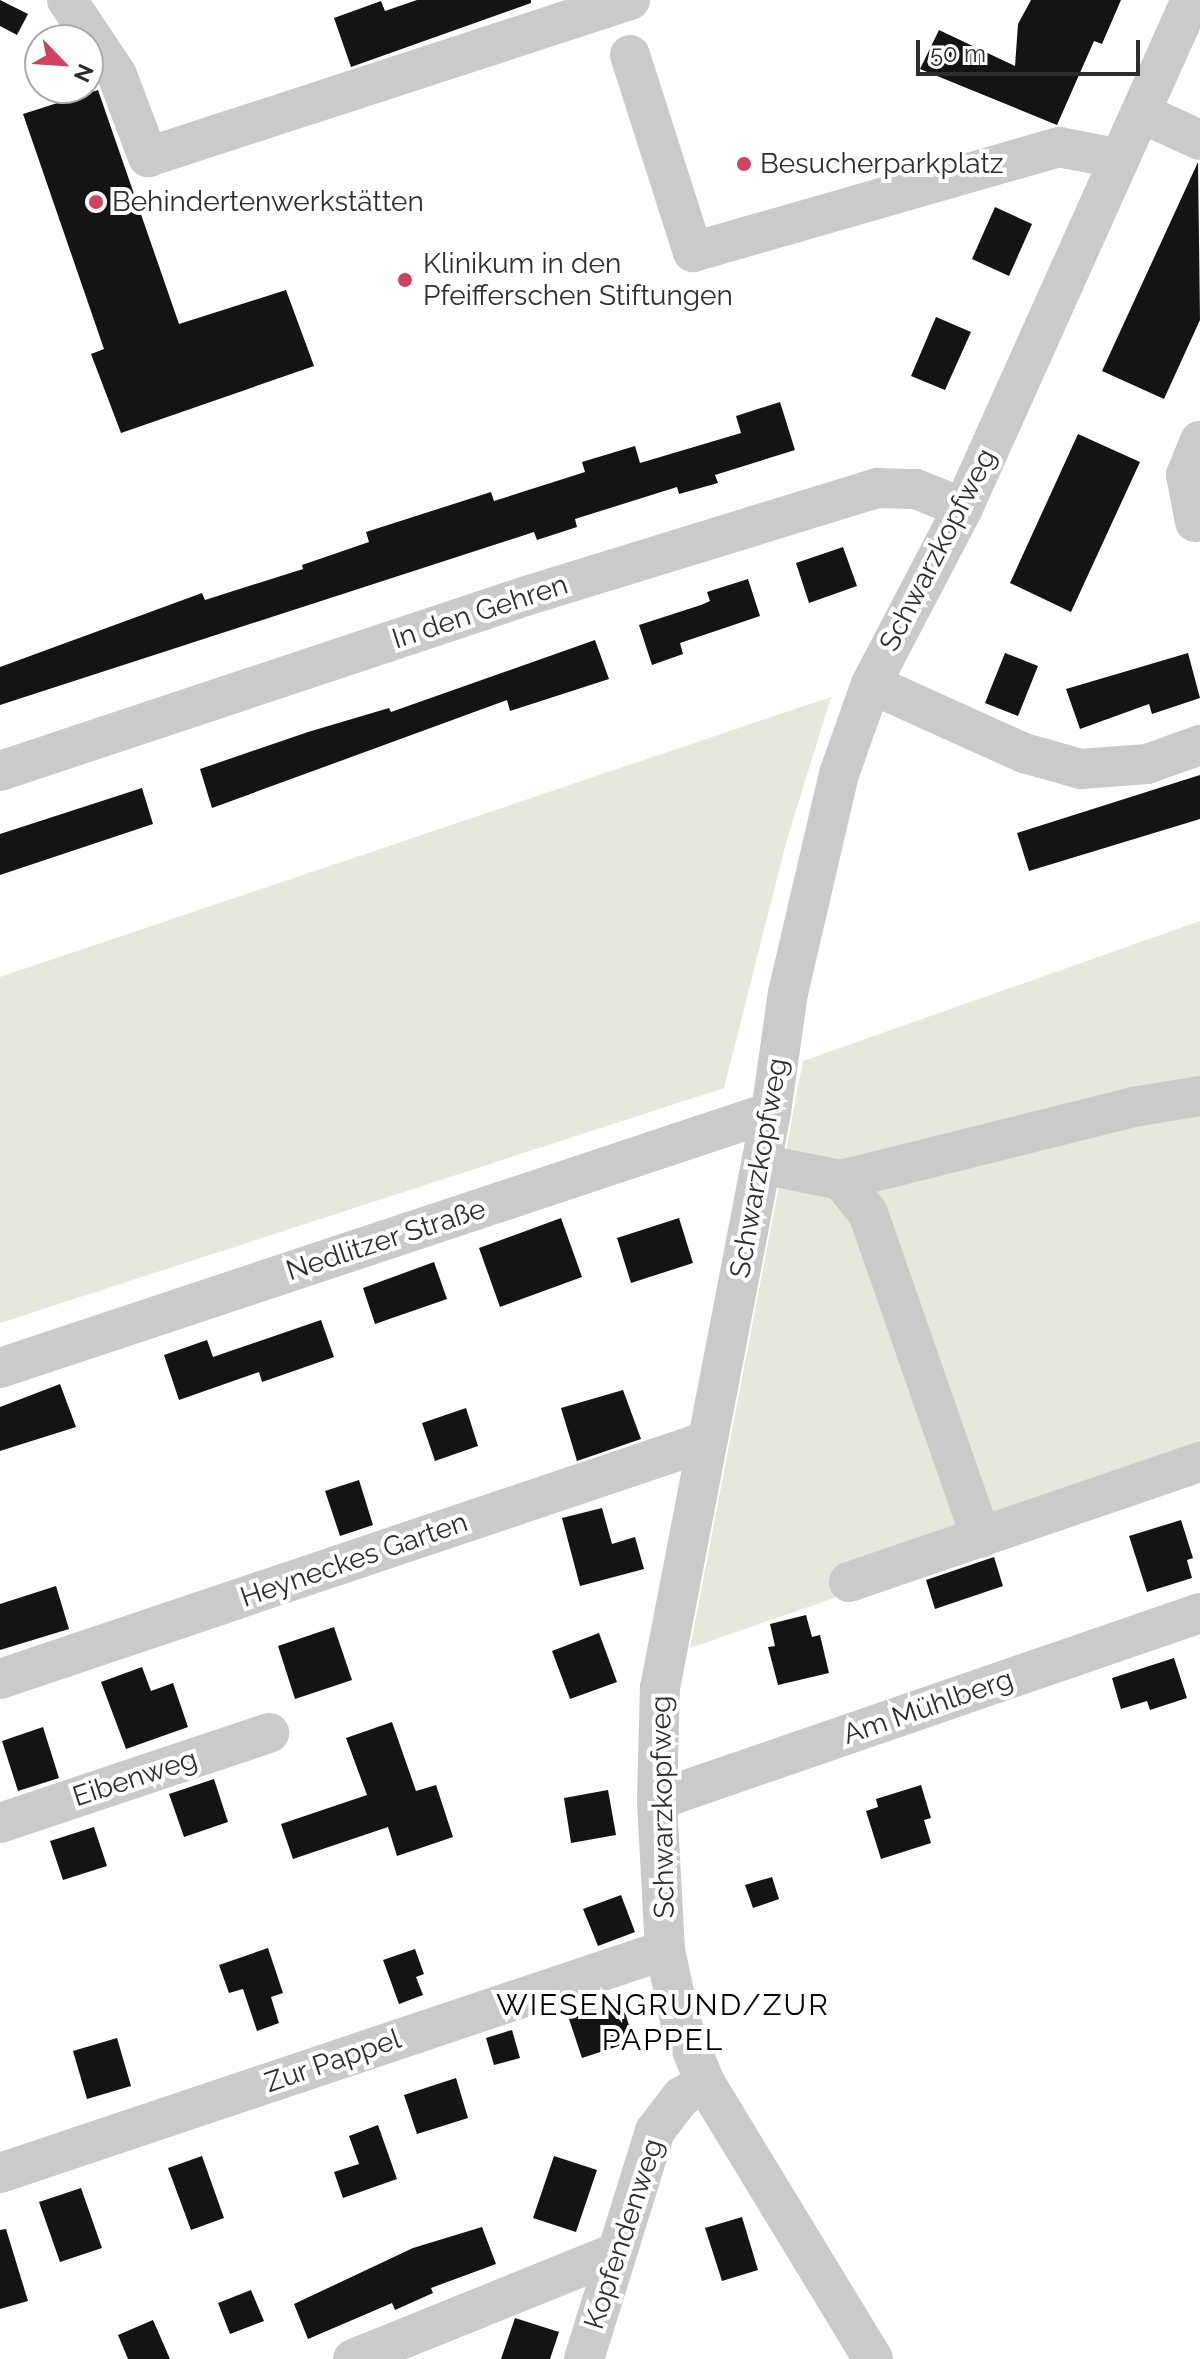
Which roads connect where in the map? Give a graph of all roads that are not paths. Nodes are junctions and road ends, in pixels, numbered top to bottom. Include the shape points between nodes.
1 (67, 0) edge
2 (630, 0) edge
3 (1191, 0) edge
4 (630, 55) dead end
5 (1141, 113) junction
6 (1200, 140) edge
7 (1120, 159) junction
8 (1200, 441) edge
9 (963, 508) junction
10 (1195, 522) dead end
11 (871, 684) junction
12 (1200, 745) edge
13 (0, 771) edge
14 (1200, 1096) edge
15 (771, 1112) junction
16 (761, 1164) junction
17 (841, 1180) junction
18 (0, 1368) edge
19 (707, 1441) junction
20 (1200, 1462) edge
21 (981, 1538) junction
22 (849, 1582) dead end
23 (1200, 1613) edge
24 (0, 1679) edge
25 (269, 1733) dead end
26 (657, 1800) junction
27 (0, 1823) edge
28 (665, 1950) junction
29 (705, 2083) junction
30 (0, 2173) edge
31 (616, 2253) junction
32 (353, 2359) edge
33 (584, 2359) edge
34 (873, 2359) edge

1 - 2 street via 117,75 148,157
3 - 5 street, Schwarzkopfweg
4 - 7 street via 693,252 1059,147
5 - 6 street
5 - 7 street, Schwarzkopfweg
7 - 9 street, Schwarzkopfweg
8 - 10 street via 1186,475
9 - 11 street, Schwarzkopfweg
9 - 13 street, In den Gehren via 916,489 878,488 526,596
11 - 12 street via 1024,753 1081,769 1147,764
11 - 15 street, Schwarzkopfweg via 818,851 788,993
14 - 17 street via 1133,1107
15 - 16 street, Schwarzkopfweg
15 - 18 street, Nedlitzer Straße
16 - 17 street
16 - 19 street, Schwarzkopfweg
17 - 21 street via 868,1213
19 - 24 street, Heyneckes Garten
19 - 26 street, Schwarzkopfweg via 660,1688
20 - 21 street
21 - 22 street
23 - 26 street, Am Mühlberg
25 - 27 street, Eibenweg
26 - 28 street, Schwarzkopfweg
28 - 29 street, Schwarzkopfweg via 680,2020
28 - 30 street, Zur Pappel
29 - 31 street, Kopfendenweg via 681,2097 655,2131
29 - 34 street, Schwarzkopfweg
31 - 32 street
31 - 33 street, Kopfendenweg

